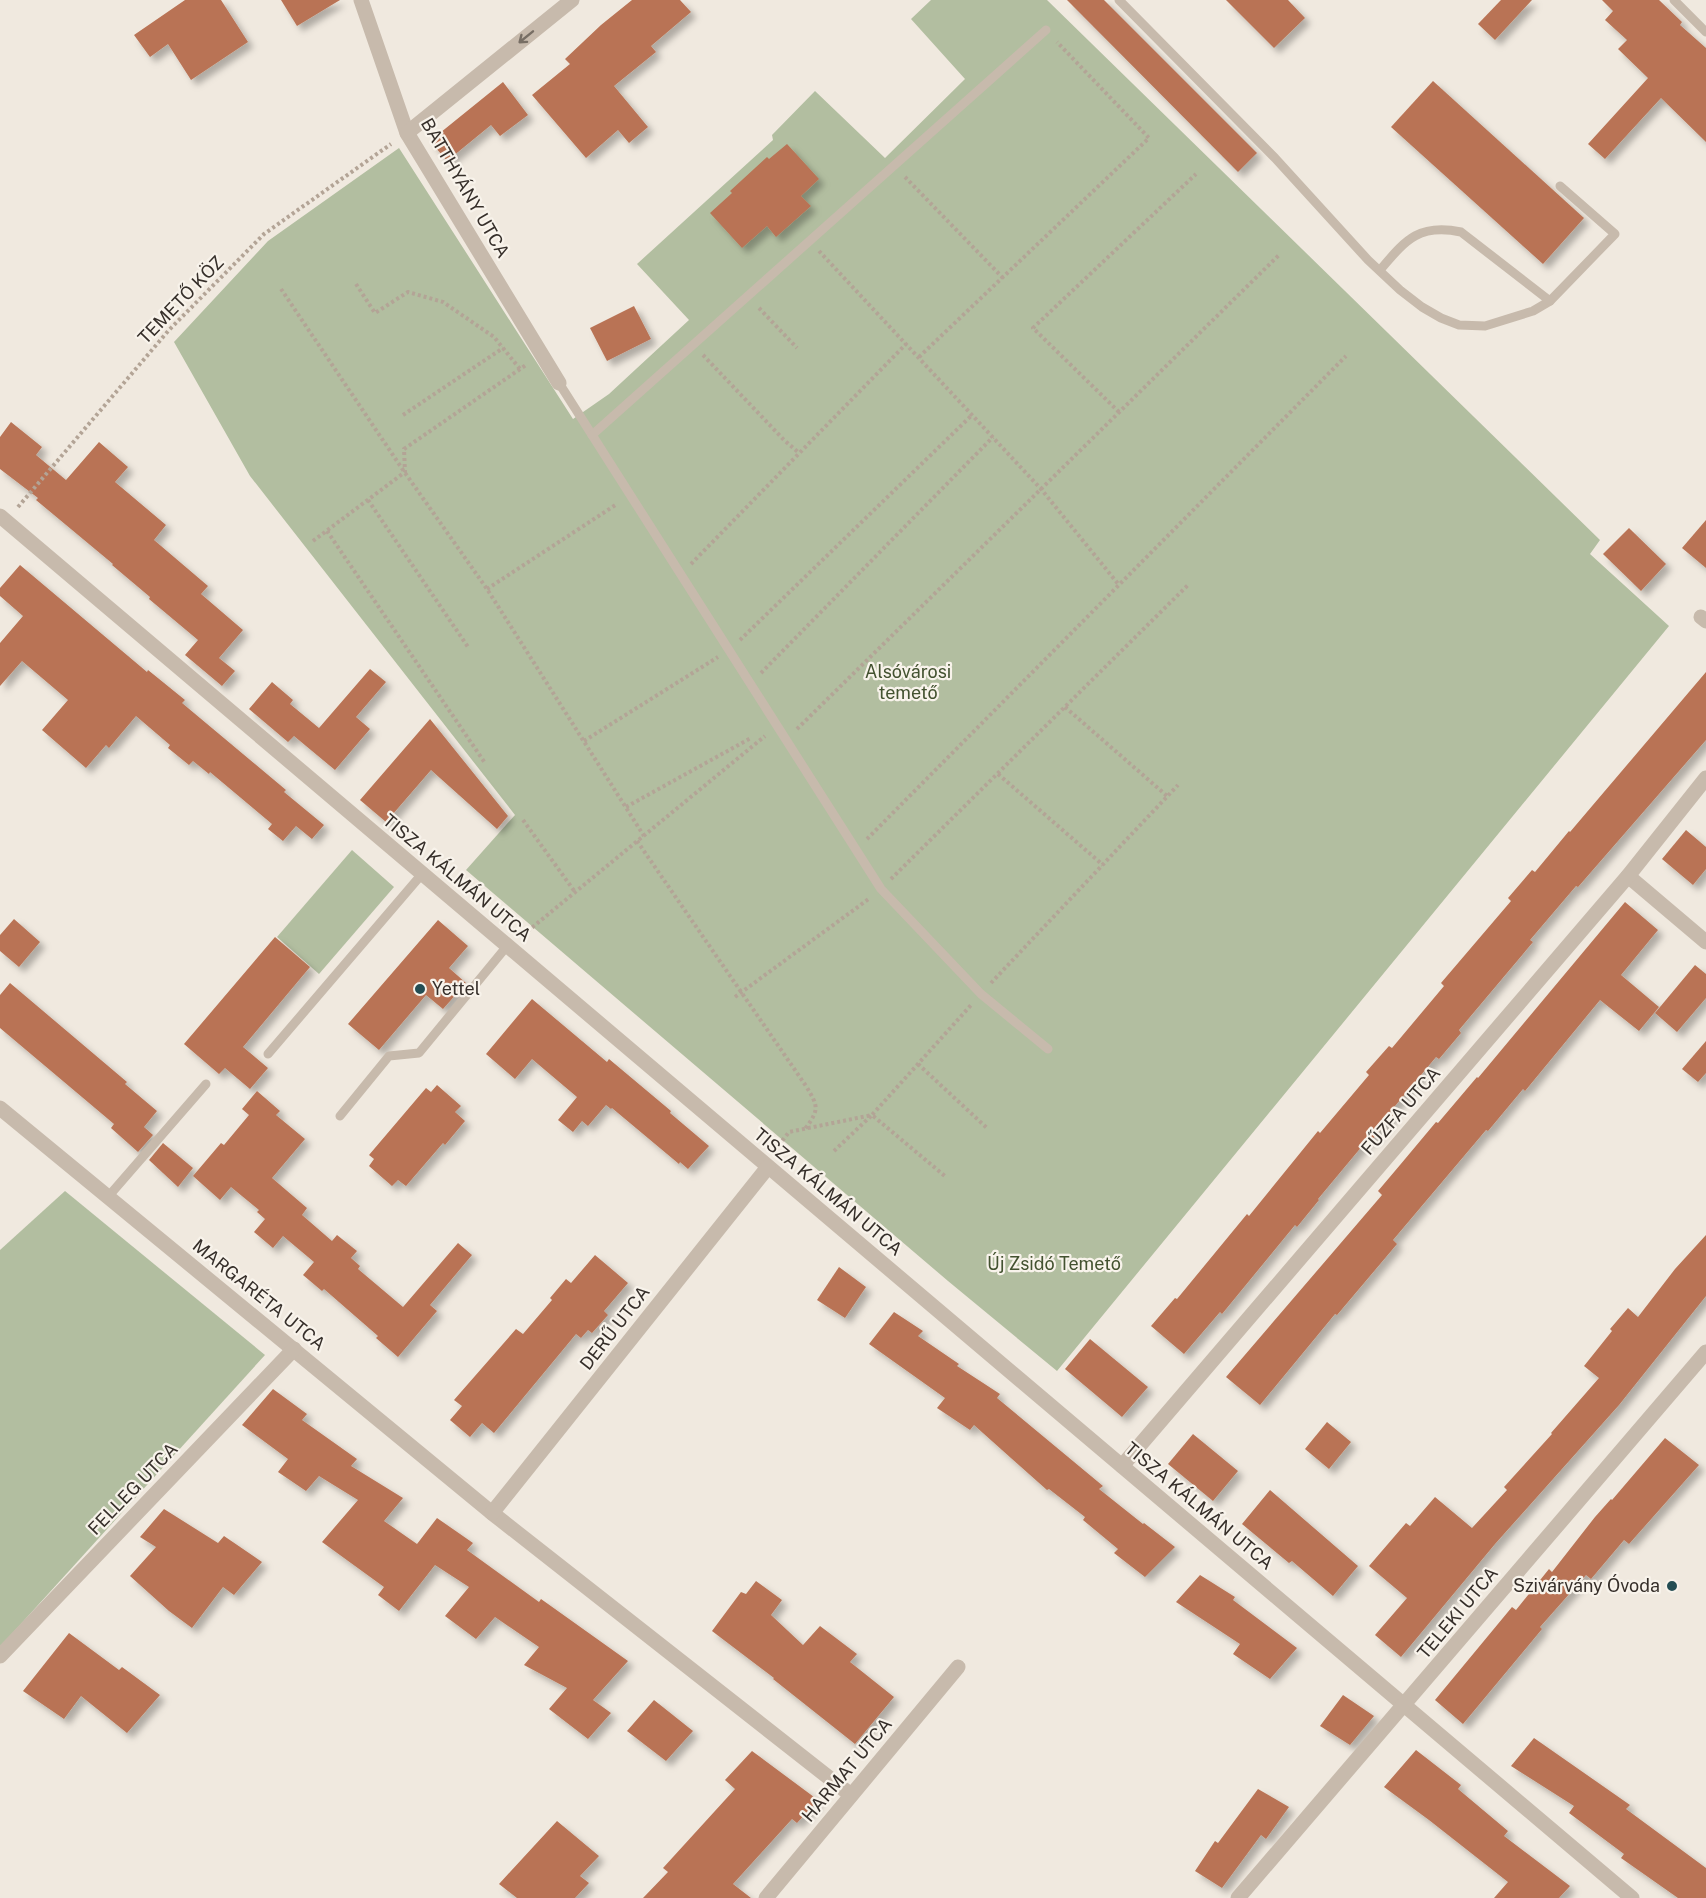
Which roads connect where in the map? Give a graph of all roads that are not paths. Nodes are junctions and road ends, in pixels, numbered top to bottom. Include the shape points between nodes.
1 (361, 0) edge
2 (572, 0) edge
3 (1119, 0) edge
4 (1674, 0) edge
5 (1046, 30) road end
6 (1706, 32) edge
7 (407, 133) junction
8 (1560, 186) dead end
9 (1380, 270) junction
10 (1550, 301) junction
11 (559, 383) joint
12 (592, 435) junction
13 (3, 518) edge
14 (1706, 778) edge
15 (422, 874) junction
16 (1628, 876) junction
17 (1706, 942) edge
18 (509, 947) junction
19 (1048, 1049) dead end
20 (268, 1054) dead end
21 (206, 1084) dead end
22 (0, 1108) edge
23 (340, 1116) dead end
24 (768, 1167) junction
25 (107, 1198) junction
26 (294, 1349) junction
27 (1706, 1352) edge
28 (1122, 1466) junction
29 (492, 1513) junction
30 (0, 1656) edge
31 (958, 1667) dead end
32 (1405, 1705) junction
33 (851, 1795) junction
34 (766, 1898) edge
35 (1238, 1898) edge
36 (1632, 1898) edge

1 - 7 street, BATTHYÁNY UTCA
2 -> 7 street
3 - 9 lane
4 - 6 lane
5 - 12 lane
7 - 11 street, BATTHYÁNY UTCA
8 - 10 lane via 1615,234
9 - 10 lane via 1422,308 1459,325 1485,326 1512,319
9 - 10 lane via 1404,242 1422,232 1461,231
11 - 12 lane
12 - 19 lane via 881,889 981,994
13 - 15 street, TISZA KÁLMÁN UTCA
14 - 16 street, FŰZFA UTCA
15 - 18 street, TISZA KÁLMÁN UTCA
15 - 20 lane
16 - 17 street
16 - 28 street, FŰZFA UTCA
18 - 23 lane via 419,1053 389,1056
18 - 24 street, TISZA KÁLMÁN UTCA
21 - 25 lane
22 - 25 street, MARGARÉTA UTCA
24 - 28 street, TISZA KÁLMÁN UTCA
24 - 29 street, DERŰ UTCA
25 - 26 street, MARGARÉTA UTCA
26 - 29 street, MARGARÉTA UTCA
26 - 30 street, FELLEG UTCA
27 - 32 street, TELEKI UTCA
28 - 32 street, TISZA KÁLMÁN UTCA
29 - 33 street, MARGARÉTA UTCA
31 - 33 street, HARMAT UTCA
32 - 35 street, TELEKI UTCA
32 - 36 street, TISZA KÁLMÁN UTCA
33 - 34 street, HARMAT UTCA

